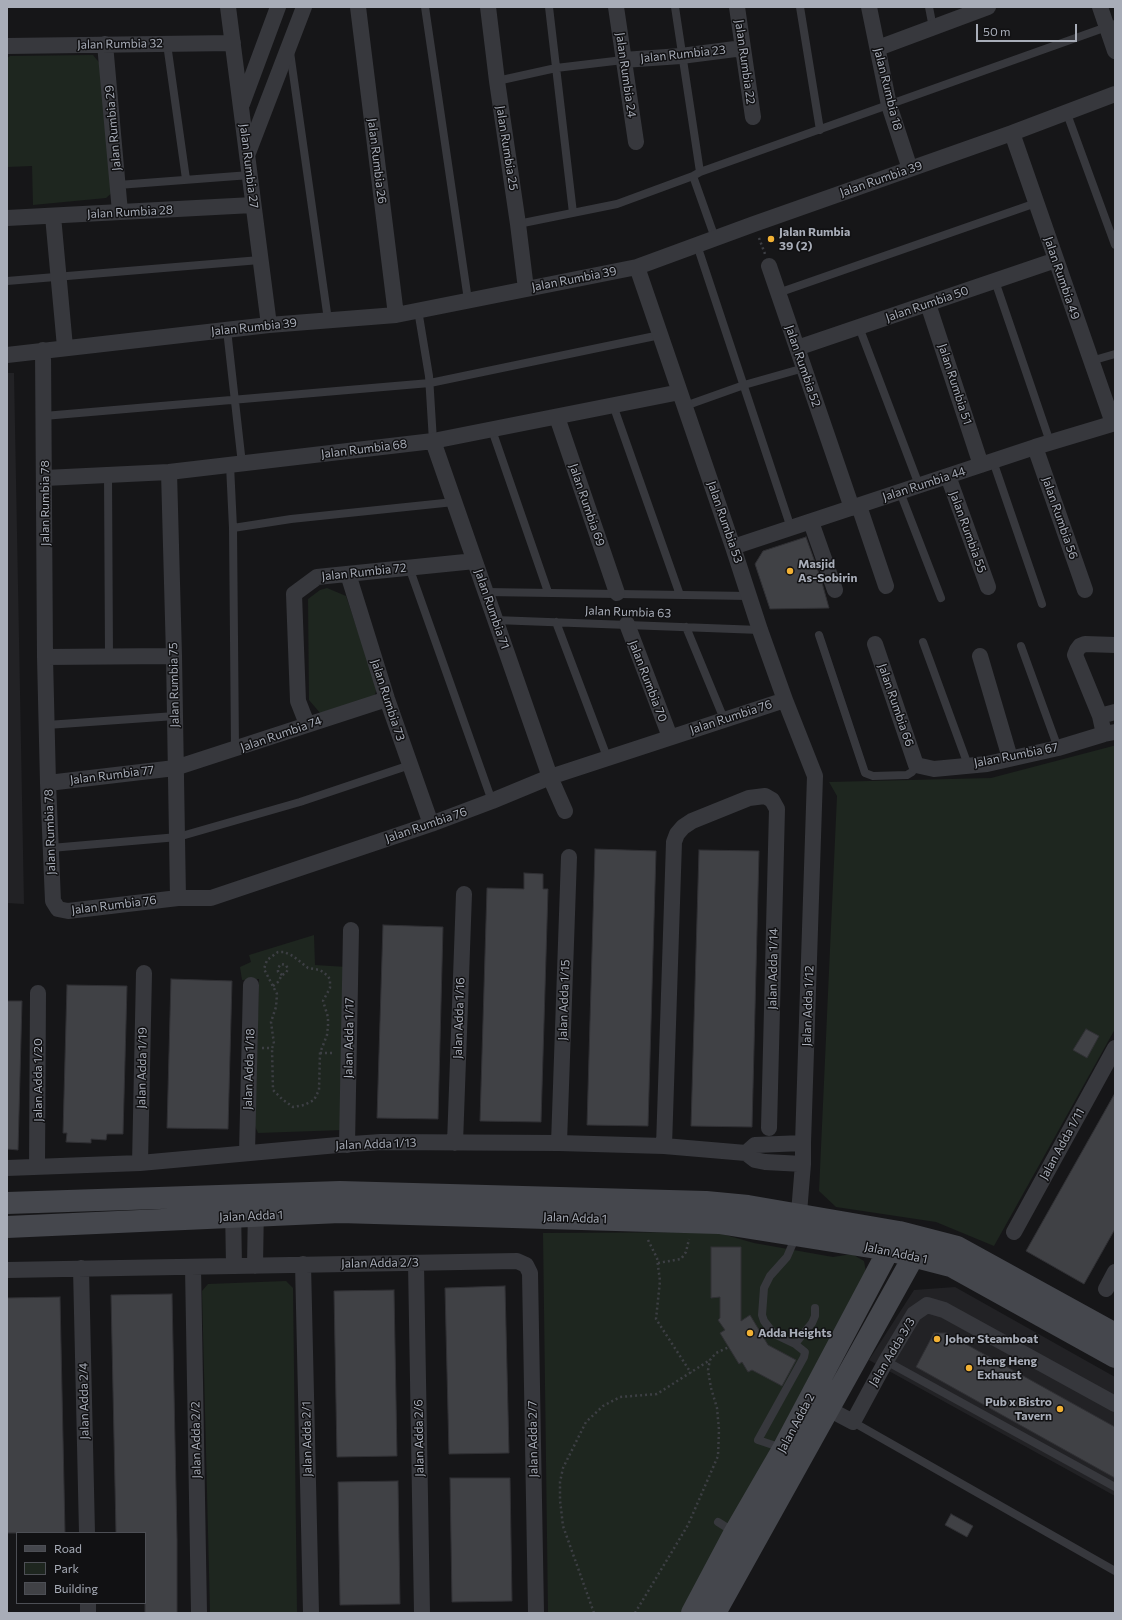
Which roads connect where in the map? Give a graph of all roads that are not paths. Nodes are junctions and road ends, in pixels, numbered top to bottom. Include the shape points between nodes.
1 (228, 7) edge
2 (304, 7) edge
3 (358, 7) edge
4 (425, 7) edge
5 (488, 7) edge
6 (549, 7) edge
7 (616, 7) edge
8 (675, 7) edge
9 (737, 7) edge
10 (800, 7) edge
11 (870, 7) edge
12 (929, 7) edge
13 (1100, 7) edge
14 (983, 8) edge
15 (277, 12) edge
16 (1111, 25) edge
17 (296, 26) junction
18 (933, 28) junction
19 (233, 43) junction
20 (105, 44) junction
21 (167, 44) junction
22 (289, 44) junction
23 (7, 46) edge
24 (743, 48) junction
25 (878, 48) junction
26 (1115, 51) edge
27 (681, 56) junction
28 (623, 60) junction
29 (556, 68) junction
30 (497, 81) junction
31 (1115, 94) edge
32 (889, 105) junction
33 (241, 106) junction
34 (1066, 111) junction
35 (753, 117) dead end
36 (820, 130) junction
37 (1012, 133) junction
38 (636, 142) dead end
39 (247, 155) junction
40 (910, 169) junction
41 (250, 174) junction
42 (696, 174) junction
43 (186, 179) junction
44 (118, 185) junction
45 (1036, 203) junction
46 (253, 205) junction
47 (120, 212) junction
48 (573, 213) junction
49 (53, 216) junction
50 (7, 218) edge
51 (518, 224) junction
52 (715, 238) junction
53 (697, 245) junction
54 (1115, 245) edge
55 (260, 260) junction
56 (1056, 260) junction
57 (768, 266) road end
58 (637, 267) junction
59 (59, 278) junction
60 (995, 281) junction
61 (7, 282) edge
62 (526, 288) junction
63 (778, 293) junction
64 (468, 300) junction
65 (928, 304) junction
66 (418, 310) junction
67 (396, 315) junction
68 (328, 320) junction
69 (269, 325) junction
70 (859, 327) junction
71 (227, 330) junction
72 (660, 335) junction
73 (65, 347) junction
74 (797, 348) junction
75 (43, 350) junction
76 (1115, 354) edge
77 (10, 356) edge
78 (1091, 361) junction
79 (804, 368) junction
80 (430, 383) junction
81 (744, 385) junction
82 (682, 399) junction
83 (235, 401) junction
84 (613, 405) junction
85 (44, 416) junction
86 (557, 417) junction
87 (1114, 423) edge
88 (492, 430) junction
89 (433, 441) junction
90 (1042, 444) junction
91 (987, 463) junction
92 (236, 465) junction
93 (168, 472) junction
94 (108, 475) junction
95 (948, 476) junction
96 (45, 478) junction
97 (919, 485) junction
98 (900, 492) junction
99 (454, 502) junction
100 (855, 507) junction
101 (810, 522) junction
102 (233, 528) junction
103 (791, 528) junction
104 (733, 547) junction
105 (475, 561) junction
106 (409, 567) junction
107 (348, 574) junction
108 (886, 586) dead end
109 (988, 587) dead end
110 (835, 590) dead end
111 (1085, 590) dead end
112 (486, 592) junction
113 (548, 592) junction
114 (617, 593) junction
115 (680, 595) junction
116 (750, 596) junction
117 (941, 598) dead end
118 (1042, 604) dead end
119 (495, 620) junction
120 (556, 622) junction
121 (627, 624) junction
122 (686, 627) junction
123 (760, 630) junction
124 (819, 635) dead end
125 (923, 642) dead end
126 (875, 644) dead end
127 (1115, 645) edge
128 (1021, 646) dead end
129 (109, 656) junction
130 (174, 656) junction
131 (980, 656) dead end
132 (45, 657) junction
133 (387, 700) junction
134 (785, 700) junction
135 (1108, 714) edge
136 (175, 716) junction
137 (724, 719) junction
138 (307, 724) junction
139 (48, 725) junction
140 (1110, 733) edge
141 (670, 737) junction
142 (1058, 748) junction
143 (235, 749) junction
144 (607, 758) junction
145 (1010, 758) junction
146 (410, 765) junction
147 (916, 765) junction
148 (968, 765) junction
149 (175, 768) junction
150 (815, 776) joint
151 (550, 777) junction
152 (48, 783) junction
153 (492, 801) junction
154 (566, 811) dead end
155 (432, 824) junction
156 (178, 837) junction
157 (51, 848) junction
158 (569, 857) dead end
159 (464, 894) dead end
160 (178, 898) junction
161 (58, 909) joint
162 (351, 930) dead end
163 (144, 973) dead end
164 (251, 985) dead end
165 (38, 993) dead end
166 (1114, 1054) edge
167 (769, 1128) dead end
168 (455, 1142) junction
169 (560, 1143) junction
170 (803, 1143) junction
171 (347, 1145) junction
172 (664, 1146) junction
173 (246, 1153) junction
174 (746, 1153) junction
175 (140, 1163) junction
176 (803, 1164) junction
177 (37, 1167) junction
178 (7, 1168) edge
179 (7, 1203) edge
180 (256, 1205) junction
181 (233, 1206) junction
182 (799, 1215) junction
183 (7, 1227) edge
184 (1014, 1232) dead end
185 (796, 1236) junction
186 (894, 1241) junction
187 (919, 1247) junction
188 (416, 1263) junction
189 (304, 1264) junction
190 (526, 1265) joint
191 (234, 1266) junction
192 (255, 1266) junction
193 (193, 1267) junction
194 (81, 1268) junction
195 (7, 1270) edge
196 (1115, 1272) edge
197 (1106, 1289) dead end
198 (815, 1308) dead end
199 (1115, 1334) edge
200 (795, 1344) junction
201 (1115, 1357) edge
202 (886, 1361) junction
203 (809, 1399) junction
204 (1115, 1404) edge
205 (829, 1409) junction
206 (852, 1422) junction
207 (783, 1449) junction
208 (1115, 1487) edge
209 (87, 1532) edge
210 (739, 1534) junction
211 (1115, 1571) edge
212 (199, 1613) edge
213 (311, 1613) edge
214 (422, 1613) edge
215 (536, 1613) edge
216 (692, 1613) edge
217 (715, 1613) edge

1 - 19 street, Jalan Rumbia 27
2 - 17 street
3 - 67 street, Jalan Rumbia 26
4 - 64 lane
5 - 30 street, Jalan Rumbia 25
6 - 29 lane
7 - 28 street, Jalan Rumbia 24
8 - 27 lane
9 - 24 street, Jalan Rumbia 22
10 - 36 lane
11 - 25 street, Jalan Rumbia 18
12 - 18 lane
13 - 16 street
14 - 18 street
15 - 17 street
15 - 33 street
16 - 26 street
16 - 32 lane
17 - 22 street
18 - 25 street
19 - 21 street, Jalan Rumbia 32
19 - 33 street, Jalan Rumbia 27
20 - 21 street, Jalan Rumbia 32
20 - 23 street, Jalan Rumbia 32
20 - 44 street, Jalan Rumbia 29
21 - 43 lane
22 - 39 street
22 - 68 lane
24 - 27 street, Jalan Rumbia 23
24 - 35 street, Jalan Rumbia 22
25 - 32 street, Jalan Rumbia 18
27 - 28 street, Jalan Rumbia 23
27 - 42 lane
28 - 29 lane
28 - 38 street, Jalan Rumbia 24
29 - 30 lane
29 - 48 lane
30 - 51 street, Jalan Rumbia 25
31 - 34 street, Jalan Rumbia 39
32 - 36 lane
32 - 40 street, Jalan Rumbia 18
33 - 39 street, Jalan Rumbia 27
34 - 37 street, Jalan Rumbia 39
34 - 54 lane
36 - 42 lane
37 - 40 street, Jalan Rumbia 39
37 - 45 street, Jalan Rumbia 49
39 - 41 street, Jalan Rumbia 27
40 - 52 street, Jalan Rumbia 39
41 - 43 lane
41 - 46 street, Jalan Rumbia 27
42 - 48 lane via 617,204
42 - 52 lane
43 - 44 lane
44 - 47 street, Jalan Rumbia 29
45 - 56 street, Jalan Rumbia 49
45 - 63 lane
46 - 47 street, Jalan Rumbia 28
46 - 55 street, Jalan Rumbia 27
47 - 49 street, Jalan Rumbia 28
48 - 51 lane
49 - 50 street, Jalan Rumbia 28
49 - 59 street
51 - 62 street, Jalan Rumbia 25
52 - 53 street, Jalan Rumbia 39
53 - 58 street, Jalan Rumbia 39
53 - 81 lane
55 - 59 lane
55 - 69 street, Jalan Rumbia 27
56 - 60 street, Jalan Rumbia 50
56 - 78 street, Jalan Rumbia 49
57 - 63 street, Jalan Rumbia 52
58 - 62 street, Jalan Rumbia 39
58 - 72 street, Jalan Rumbia 53
59 - 61 lane
59 - 73 street
60 - 65 street, Jalan Rumbia 50
60 - 90 lane
62 - 64 street, Jalan Rumbia 39
63 - 74 street, Jalan Rumbia 52
64 - 66 street, Jalan Rumbia 39
65 - 70 street, Jalan Rumbia 50
65 - 91 street, Jalan Rumbia 51
66 - 67 street, Jalan Rumbia 39
66 - 80 lane
67 - 68 street, Jalan Rumbia 39
68 - 69 street, Jalan Rumbia 39
69 - 71 street, Jalan Rumbia 39
70 - 74 street, Jalan Rumbia 50
70 - 97 lane
71 - 73 street, Jalan Rumbia 39
71 - 83 lane
72 - 80 lane
72 - 82 street, Jalan Rumbia 53
73 - 75 street, Jalan Rumbia 39
74 - 79 street, Jalan Rumbia 52
75 - 77 street, Jalan Rumbia 39
75 - 85 street, Jalan Rumbia 78
76 - 78 lane
78 - 87 street, Jalan Rumbia 49
79 - 81 lane
79 - 100 street, Jalan Rumbia 52
80 - 83 lane
80 - 89 lane
81 - 82 lane
81 - 103 lane
82 - 84 street, Jalan Rumbia 68
82 - 104 street, Jalan Rumbia 53
83 - 85 lane
83 - 92 lane
84 - 86 street, Jalan Rumbia 68
84 - 115 lane
85 - 96 street, Jalan Rumbia 78
86 - 88 street, Jalan Rumbia 68
86 - 114 street, Jalan Rumbia 69
87 - 90 street, Jalan Rumbia 44
88 - 89 street, Jalan Rumbia 68
88 - 113 lane
89 - 92 street, Jalan Rumbia 68
89 - 99 street, Jalan Rumbia 71
90 - 91 street, Jalan Rumbia 44
90 - 111 street, Jalan Rumbia 56
91 - 95 street, Jalan Rumbia 44
91 - 118 lane
92 - 93 street, Jalan Rumbia 68
92 - 102 lane
93 - 94 street, Jalan Rumbia 68
93 - 130 street, Jalan Rumbia 75
94 - 96 street, Jalan Rumbia 68
94 - 129 lane
95 - 97 street, Jalan Rumbia 44
95 - 109 street, Jalan Rumbia 55
96 - 132 street, Jalan Rumbia 78
97 - 98 street, Jalan Rumbia 44
98 - 100 street, Jalan Rumbia 44
98 - 117 lane
99 - 102 lane via 299,518
99 - 105 street, Jalan Rumbia 71
100 - 101 street, Jalan Rumbia 44
100 - 108 street, Jalan Rumbia 52
101 - 103 street, Jalan Rumbia 44
101 - 110 street
102 - 143 lane
103 - 104 street, Jalan Rumbia 44
104 - 116 street, Jalan Rumbia 53
105 - 106 street, Jalan Rumbia 72
105 - 112 street, Jalan Rumbia 71
106 - 107 street, Jalan Rumbia 72
106 - 153 lane
107 - 133 street, Jalan Rumbia 73
107 - 138 street, Jalan Rumbia 72 via 317,577 294,594 298,701
112 - 113 lane
112 - 119 street, Jalan Rumbia 71
113 - 114 lane
114 - 115 lane
115 - 116 lane
116 - 123 street, Jalan Rumbia 53
119 - 120 lane, Jalan Rumbia 63
119 - 151 street, Jalan Rumbia 71
120 - 121 lane, Jalan Rumbia 63
120 - 144 lane
121 - 122 lane, Jalan Rumbia 63
121 - 141 street, Jalan Rumbia 70
122 - 123 lane, Jalan Rumbia 63
122 - 137 lane
123 - 134 street, Jalan Rumbia 53
124 - 147 lane via 865,773 873,776 907,775
125 - 148 lane
126 - 147 street, Jalan Rumbia 66
127 - 135 street via 1088,643 1080,646 1076,655
128 - 142 lane
129 - 130 street
129 - 132 street
130 - 136 street, Jalan Rumbia 75
131 - 145 street
132 - 139 street, Jalan Rumbia 78
133 - 138 street, Jalan Rumbia 74
133 - 146 street, Jalan Rumbia 73
134 - 137 street, Jalan Rumbia 76
134 - 150 street, Jalan Rumbia 53
135 - 140 street
136 - 139 lane
136 - 149 street, Jalan Rumbia 75
137 - 141 street, Jalan Rumbia 76
138 - 143 street, Jalan Rumbia 74
139 - 152 street, Jalan Rumbia 78
140 - 142 street, Jalan Rumbia 67
141 - 144 street, Jalan Rumbia 76
142 - 145 street, Jalan Rumbia 67
143 - 149 street, Jalan Rumbia 74
144 - 151 street, Jalan Rumbia 76
145 - 148 street, Jalan Rumbia 67 via 987,764
146 - 155 street, Jalan Rumbia 73
146 - 156 lane via 300,802
147 - 148 street, Jalan Rumbia 67 via 934,769
149 - 152 street, Jalan Rumbia 77
149 - 156 street, Jalan Rumbia 75
150 - 170 street, Jalan Adda 1/12
151 - 153 street, Jalan Rumbia 76
151 - 154 street, Jalan Rumbia 71
152 - 157 street, Jalan Rumbia 78
153 - 155 street, Jalan Rumbia 76
155 - 160 street, Jalan Rumbia 76 via 211,898
156 - 157 lane
156 - 160 street, Jalan Rumbia 75
157 - 161 street, Jalan Rumbia 78 via 53,901
158 - 169 street, Jalan Adda 1/15
159 - 168 street, Jalan Adda 1/16
160 - 161 street, Jalan Rumbia 76 via 68,911
162 - 171 street, Jalan Adda 1/17
163 - 175 street, Jalan Adda 1/19
164 - 173 street, Jalan Adda 1/18
165 - 177 street, Jalan Adda 1/20
166 - 184 street, Jalan Adda 1/11
167 - 172 street, Jalan Adda 1/14 via 777,809 772,800 764,796 749,798 692,821 680,831 674,842
168 - 169 street, Jalan Adda 1/13
168 - 171 street, Jalan Adda 1/13 via 381,1142
169 - 172 street, Jalan Adda 1/13
170 - 174 street via 755,1145
170 - 176 street, Jalan Adda 1/12
171 - 173 street, Jalan Adda 1/13
172 - 174 street, Jalan Adda 1/13
173 - 175 street, Jalan Adda 1/13
174 - 176 street via 755,1160 765,1162
175 - 177 street, Jalan Adda 1/13
176 - 182 street, Jalan Adda 1/12
177 - 178 street, Jalan Adda 1/13
179 - 181 street, Jalan Adda 1
180 - 181 street, Jalan Adda 1
180 - 182 street, Jalan Adda 1 via 340,1192 706,1202
180 - 185 street, Jalan Adda 1 via 340,1212 694,1221
180 - 192 street
181 - 183 street, Jalan Adda 1
181 - 191 street
182 - 185 street, Jalan Adda 1/12
182 - 186 street, Jalan Adda 1
185 - 186 street, Jalan Adda 1
185 - 200 lane via 787,1257 770,1276 764,1288 762,1315 774,1334
186 - 187 street, Jalan Adda 1
186 - 203 street, Jalan Adda 2
187 - 199 street, Jalan Adda 1 via 957,1247
187 - 201 street, Jalan Adda 1
187 - 205 street, Jalan Adda 2
188 - 189 street, Jalan Adda 2/3
188 - 190 street, Jalan Adda 2/3 via 517,1261
188 - 214 street, Jalan Adda 2/6
189 - 192 street, Jalan Adda 2/3
189 - 213 street, Jalan Adda 2/1
190 - 215 street, Jalan Adda 2/7 via 530,1273
191 - 192 street, Jalan Adda 2/3
191 - 193 street, Jalan Adda 2/3
193 - 194 street
193 - 212 street, Jalan Adda 2/2
194 - 195 street
194 - 209 street, Jalan Adda 2/4
196 - 197 street
198 - 200 lane via 812,1323
200 - 207 lane via 804,1352 804,1358 758,1440
202 - 204 street, Jalan Adda 3/3 via 914,1314 927,1305 944,1310
202 - 206 street, Jalan Adda 3/3
202 - 208 lane
203 - 205 street
203 - 207 street, Jalan Adda 2
205 - 206 street
205 - 210 street, Jalan Adda 2
206 - 211 lane
207 - 210 street, Jalan Adda 2
210 - 216 street, Jalan Adda 2
210 - 217 street, Jalan Adda 2

